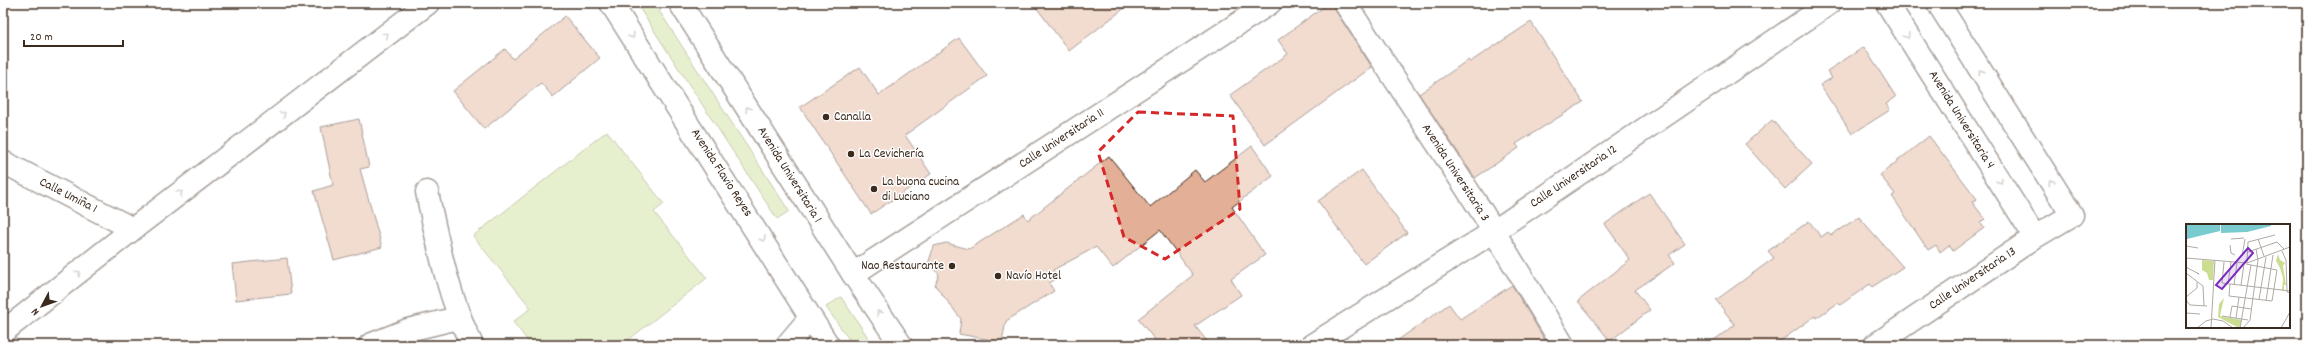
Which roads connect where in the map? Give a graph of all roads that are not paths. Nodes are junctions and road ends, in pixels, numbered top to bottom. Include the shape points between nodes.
1 (428, 3) edge
2 (611, 3) edge
3 (680, 3) edge
4 (1270, 3) edge
5 (1345, 3) edge
6 (1830, 3) edge
7 (1886, 3) edge
8 (1938, 3) edge
9 (3, 162) edge
10 (427, 192) dead end
11 (133, 229) junction
12 (1493, 232) junction
13 (2035, 237) junction
14 (853, 274) junction
15 (458, 318) junction
16 (810, 318) junction
17 (3, 332) edge
18 (370, 345) edge
19 (472, 345) edge
20 (787, 345) edge
21 (828, 345) edge
22 (901, 345) edge
23 (1312, 345) edge
24 (1563, 345) edge
25 (1875, 345) edge

11 -> 1 street
2 -> 16 street, Avenida Flavio Reyes via 771,252
14 -> 3 street, Avenida Universitaria 1
4 - 14 street, Calle Universitaria 11
5 - 12 street, Avenida Universitaria 3
6 - 12 street, Calle Universitaria 12
7 -> 13 street, Avenida Universitaria 4
13 -> 8 street, Calle Universitaria 13 via 2072,215
9 - 11 street, Calle Umiña 1
10 - 15 street via 441,258
17 -> 11 street
12 - 23 street, Calle Universitaria 12
12 - 24 street, Avenida Universitaria 3
13 - 25 street, Calle Universitaria 13
22 -> 14 street, Avenida Universitaria 1
15 - 18 street via 408,330
15 - 19 street
16 - 20 street
16 - 21 street, Avenida Flavio Reyes

